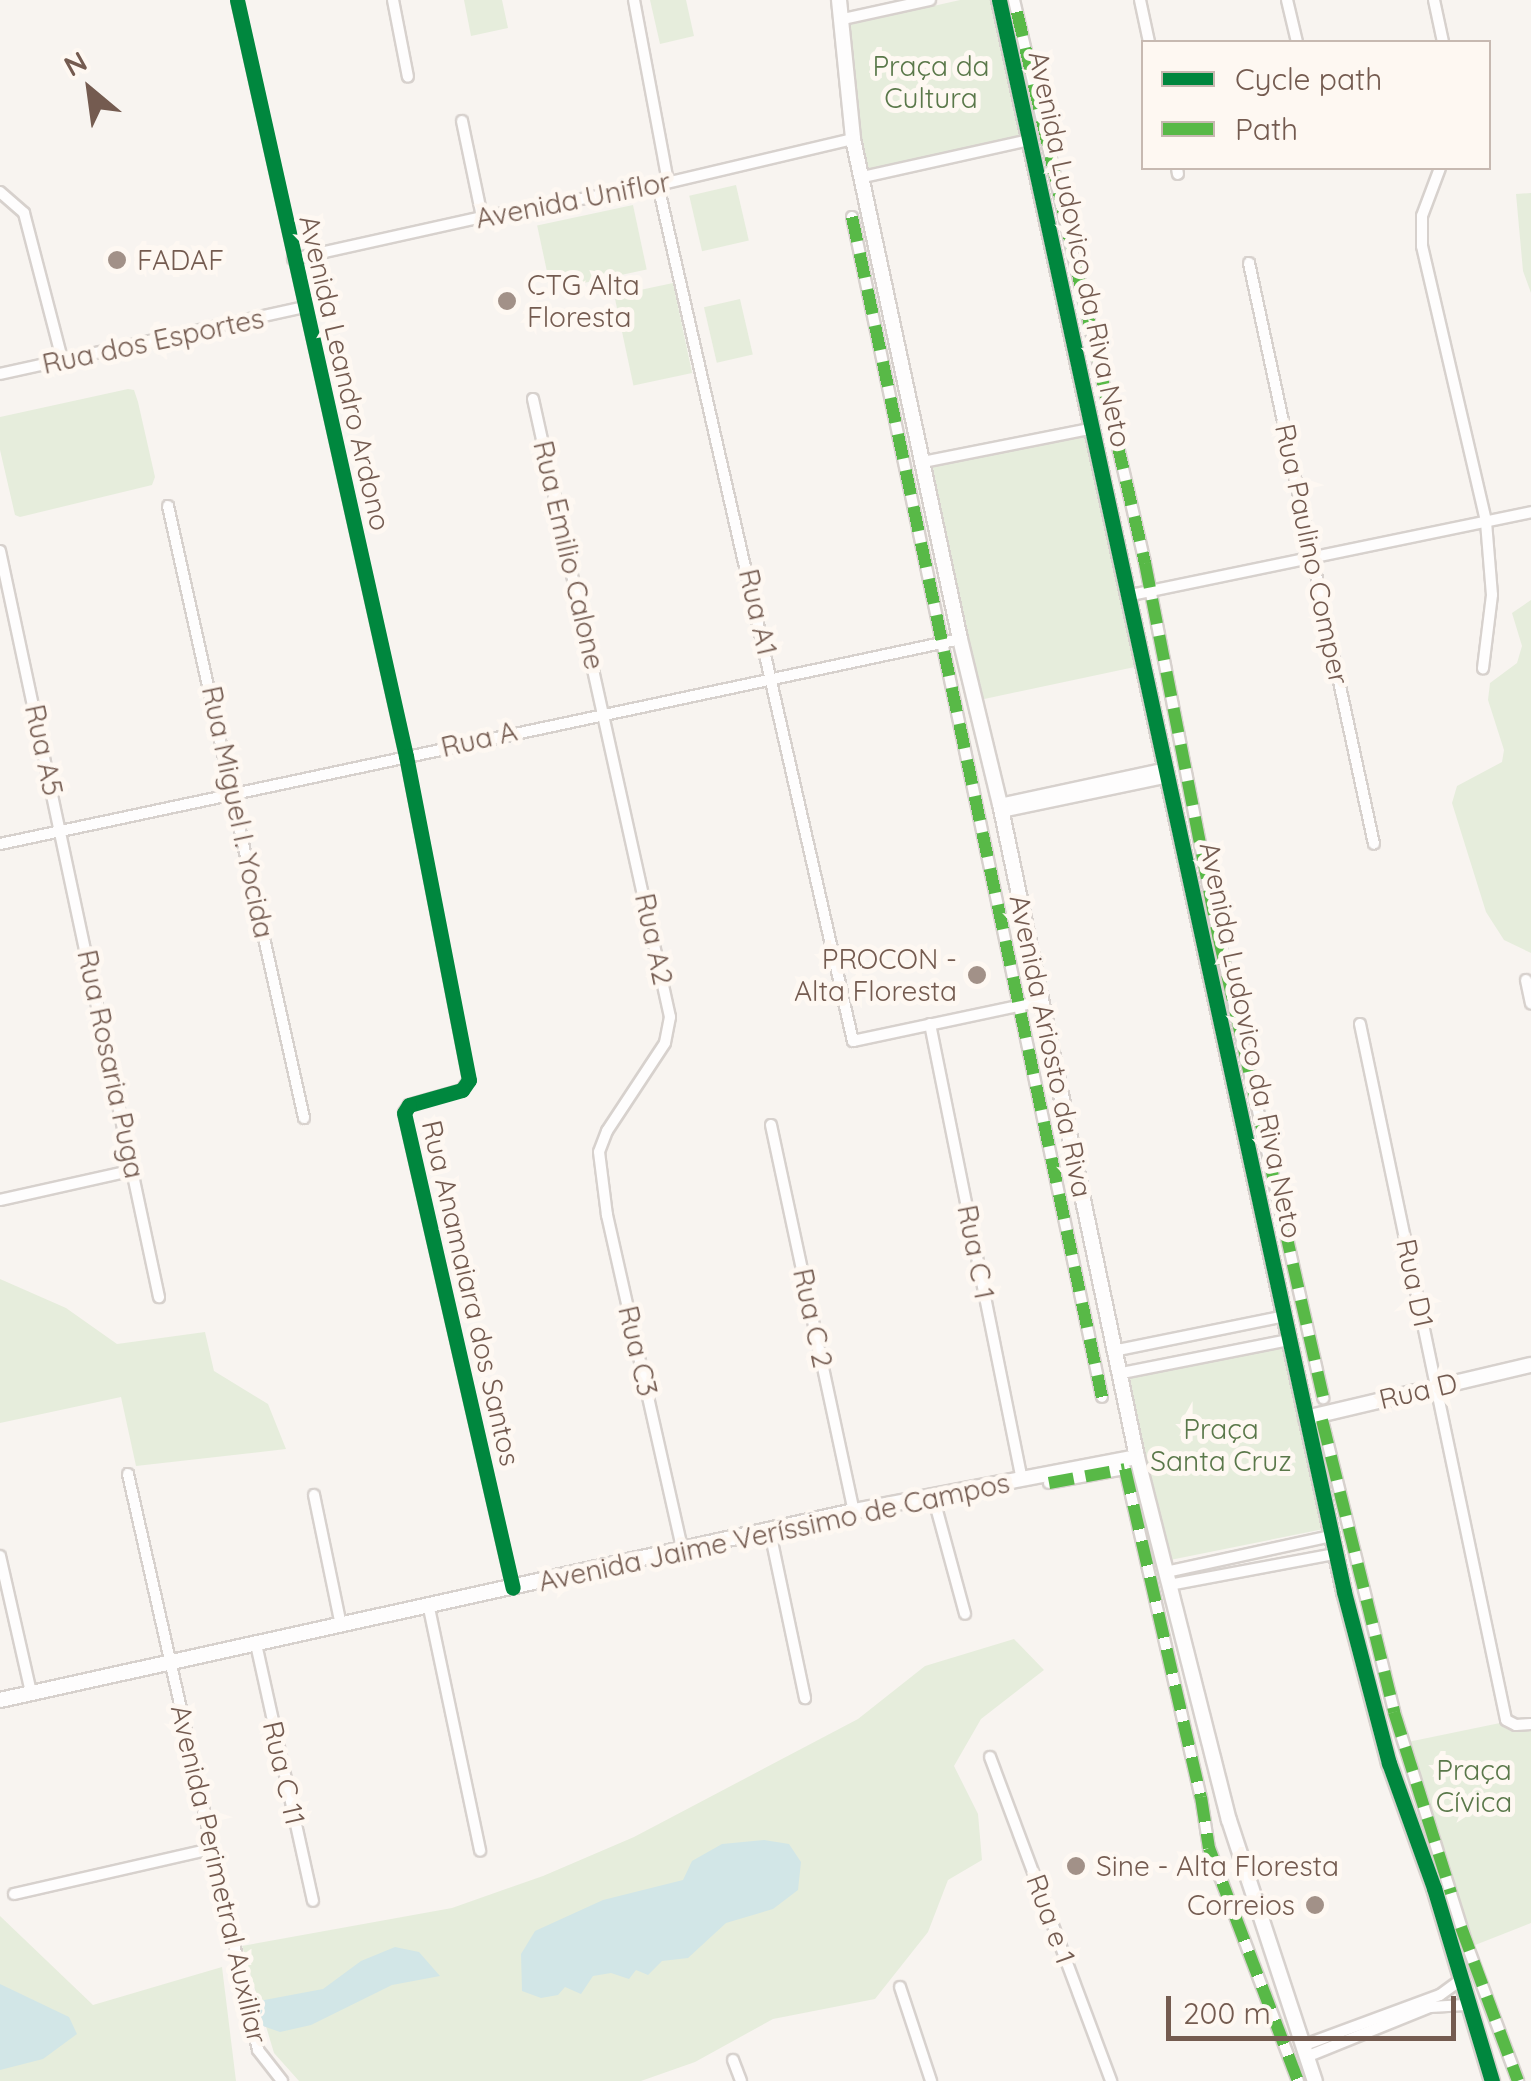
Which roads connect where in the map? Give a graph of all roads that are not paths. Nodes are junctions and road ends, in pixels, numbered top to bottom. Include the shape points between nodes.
1 (237, 0) edge
2 (393, 0) edge
3 (634, 0) edge
4 (840, 0) edge
5 (930, 0) edge
6 (999, 0) edge
7 (1014, 0) edge
8 (1140, 0) edge
9 (1287, 0) edge
10 (1434, 0) edge
11 (843, 20) junction
12 (1149, 40) edge
13 (1297, 40) edge
14 (1443, 40) edge
15 (408, 78) dead end
16 (462, 121) dead end
17 (853, 138) junction
18 (1030, 140) junction
19 (1439, 170) edge
20 (864, 177) junction
21 (663, 184) junction
22 (0, 192) edge
23 (482, 217) junction
24 (852, 218) dead end
25 (293, 259) junction
26 (1250, 262) dead end
27 (305, 308) junction
28 (62, 363) junction
29 (0, 374) edge
30 (533, 400) dead end
31 (1094, 428) junction
32 (923, 462) junction
33 (168, 506) dead end
34 (1531, 512) edge
35 (1486, 522) junction
36 (0, 551) edge
37 (1312, 556) junction
38 (1151, 590) junction
39 (1131, 595) junction
40 (960, 639) junction
41 (942, 642) junction
42 (1483, 668) dead end
43 (774, 677) junction
44 (605, 711) junction
45 (406, 756) junction
46 (1167, 772) junction
47 (236, 793) junction
48 (1001, 808) junction
49 (62, 831) junction
50 (0, 844) edge
51 (1374, 844) dead end
52 (1526, 980) dead end
53 (1041, 1001) junction
54 (1531, 1003) edge
55 (1020, 1006) junction
56 (930, 1024) junction
57 (1360, 1024) dead end
58 (304, 1118) dead end
59 (771, 1124) dead end
60 (598, 1152) joint
61 (134, 1170) junction
62 (0, 1200) edge
63 (159, 1297) dead end
64 (1285, 1316) junction
65 (1289, 1340) junction
66 (1118, 1350) junction
67 (1531, 1365) edge
68 (1122, 1373) junction
69 (1438, 1386) junction
70 (1102, 1396) dead end
71 (1323, 1398) dead end
72 (1306, 1418) junction
73 (1322, 1420) dead end
74 (1138, 1458) junction
75 (128, 1474) dead end
76 (1022, 1480) junction
77 (1049, 1483) dead end
78 (314, 1495) dead end
79 (933, 1496) junction
80 (854, 1512) junction
81 (770, 1532) junction
82 (1332, 1536) junction
83 (682, 1549) junction
84 (1336, 1554) junction
85 (1247, 1555) junction
86 (0, 1556) edge
87 (1248, 1568) junction
88 (1168, 1579) junction
89 (513, 1588) junction
90 (430, 1608) junction
91 (965, 1614) dead end
92 (341, 1625) junction
93 (256, 1644) junction
94 (170, 1662) junction
95 (31, 1694) junction
96 (805, 1698) dead end
97 (0, 1700) edge
98 (1531, 1724) edge
99 (990, 1758) dead end
100 (210, 1849) junction
101 (480, 1851) dead end
102 (14, 1894) dead end
103 (313, 1901) dead end
104 (1459, 1981) junction
105 (900, 1987) dead end
106 (1466, 2006) junction
107 (1304, 2051) junction
108 (733, 2060) dead end
109 (282, 2081) edge
110 (741, 2081) edge
111 (931, 2081) edge
112 (1111, 2081) edge
113 (1298, 2081) edge
114 (1314, 2081) edge
115 (1492, 2081) edge
116 (1518, 2081) edge

1 - 25 street, Avenida Leandro Ardono
2 - 15 street
3 - 21 street, Rua A1
4 - 11 street, Avenida Ariosto da Riva
5 - 11 street
6 - 18 street, Avenida Ludovico da Riva Neto
7 - 38 street
8 - 12 street
9 - 13 street
10 - 14 street
11 - 17 street, Avenida Ariosto da Riva
16 - 23 street
17 - 20 street, Avenida Ariosto da Riva
17 - 21 street, Avenida Uniflor
18 - 20 street
18 - 31 street, Avenida Ludovico da Riva Neto
19 - 35 street via 1422,216 1422,246
20 - 32 street, Avenida Ariosto da Riva
21 - 23 street, Avenida Uniflor
21 - 43 street, Rua A1
22 - 28 street via 24,213
23 - 25 street, Avenida Uniflor
24 - 41 street
25 - 27 street, Avenida Leandro Ardono
26 - 37 street, Rua Paulino Comper
27 - 28 street, Rua dos Esportes
27 - 45 street, Avenida Leandro Ardono
28 - 29 street, Rua dos Esportes
30 - 44 street, Rua Emilio Calone
31 - 32 street
31 - 39 street, Avenida Ludovico da Riva Neto
32 - 40 street, Avenida Ariosto da Riva
33 - 47 street, Rua Miguel I. Yocida
34 - 35 street
35 - 37 street
35 - 42 street via 1492,595
36 - 49 street, Rua A5
37 - 38 street
37 - 51 street, Rua Paulino Comper
38 - 39 street
38 - 71 street via 1219,939
39 - 46 street, Avenida Ludovico da Riva Neto
40 - 41 street, Rua A
40 - 48 street, Avenida Ariosto da Riva
41 - 43 street, Rua A
41 - 55 street
43 - 44 street, Rua A
43 - 56 street, Rua A1 via 853,1041
44 - 45 street, Rua A
44 - 60 street, Rua A2 via 670,1017 664,1042
45 - 47 street, Rua A
45 - 89 street, Rua Anamaiara dos Santos via 468,1080 462,1090 404,1112
46 - 48 street
46 - 64 street, Avenida Ludovico da Riva Neto
47 - 49 street, Rua A
47 - 58 street, Rua Miguel I. Yocida
48 - 53 street, Avenida Ariosto da Riva
49 - 50 street, Rua A
49 - 61 street, Rua Rosaria Puga
52 - 54 street
53 - 55 street
53 - 66 street, Avenida Ariosto da Riva
55 - 56 street
55 - 70 street
56 - 76 street, Rua C 1
57 - 69 street, Rua D1
59 - 80 street, Rua C 2
60 - 83 street, Rua C3
61 - 62 street
61 - 63 street, Rua Rosaria Puga
64 - 65 street, Avenida Ludovico da Riva Neto
64 - 66 street
65 - 68 street
65 - 72 street, Avenida Ludovico da Riva Neto
66 - 68 street, Avenida Ariosto da Riva
67 - 69 street, Rua D
68 - 74 street, Avenida Ariosto da Riva
69 - 72 street, Rua D
69 - 98 street, Rua D1 via 1506,1720
72 - 82 street, Avenida Ludovico da Riva Neto
73 - 116 street via 1394,1712 1466,1945
74 - 76 street, Avenida Jaime Veríssimo de Campos
74 - 88 street, Avenida Ariosto da Riva
75 - 94 street, Avenida Perimetral Auxiliar
76 - 79 street, Avenida Jaime Veríssimo de Campos
77 - 113 street via 1125,1469 1208,1848
78 - 92 street
79 - 80 street, Avenida Jaime Veríssimo de Campos
79 - 91 street
80 - 81 street, Avenida Jaime Veríssimo de Campos
81 - 83 street, Avenida Jaime Veríssimo de Campos
81 - 96 street
82 - 84 street, Avenida Ludovico da Riva Neto
82 - 85 street
83 - 89 street, Avenida Jaime Veríssimo de Campos
84 - 87 street
84 - 104 street, Avenida Ludovico da Riva Neto via 1389,1763
85 - 87 street
85 - 88 street
86 - 95 street
87 - 88 street
88 - 107 street, Avenida Ariosto da Riva via 1229,1820
89 - 90 street, Avenida Jaime Veríssimo de Campos
90 - 92 street, Avenida Jaime Veríssimo de Campos
90 - 101 street
92 - 93 street, Avenida Jaime Veríssimo de Campos
93 - 94 street, Avenida Jaime Veríssimo de Campos
93 - 103 street, Rua C 11
94 - 95 street, Avenida Jaime Veríssimo de Campos
94 - 100 street, Avenida Perimetral Auxiliar
95 - 97 street, Avenida Jaime Veríssimo de Campos
99 - 112 street, Rua e 1
100 - 102 street
100 - 109 street, Avenida Perimetral Auxiliar via 258,2050
104 - 106 street, Avenida Ludovico da Riva Neto
104 - 107 street
105 - 111 street
106 - 107 street via 1430,2007
106 - 115 street, Avenida Ludovico da Riva Neto
107 - 114 street, Avenida Ariosto da Riva
108 - 110 street

